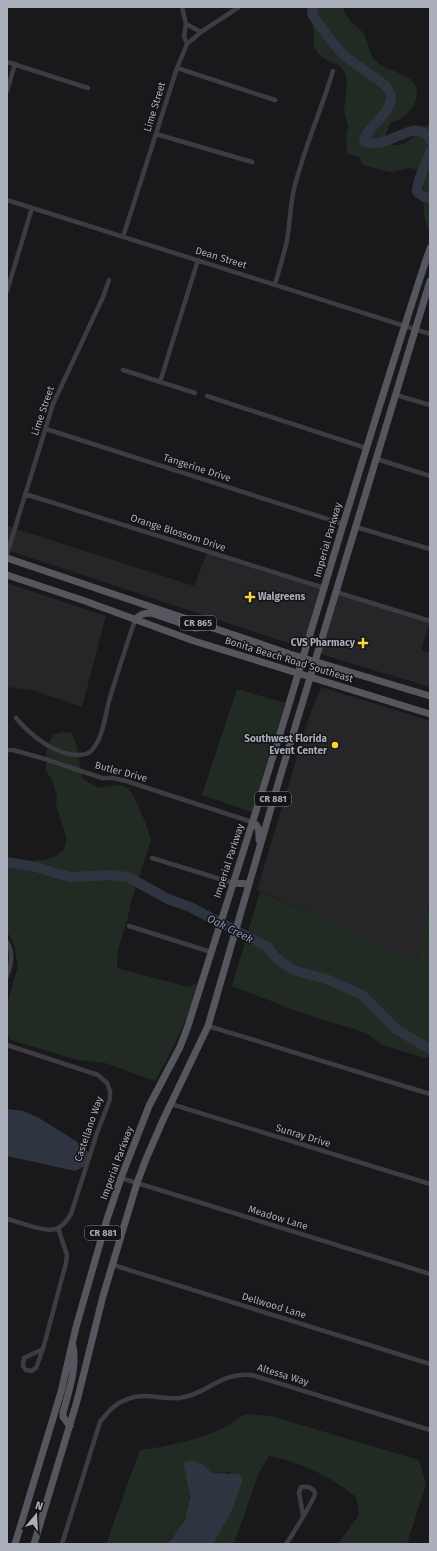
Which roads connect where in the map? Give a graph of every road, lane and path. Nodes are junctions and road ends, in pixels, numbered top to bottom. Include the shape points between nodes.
1 (182, 7) edge
2 (239, 7) edge
3 (186, 24) junction
4 (201, 32) junction
5 (187, 44) junction
6 (7, 62) edge
7 (15, 64) junction
8 (177, 68) junction
9 (334, 71) dead end
10 (88, 88) dead end
11 (7, 91) edge
12 (275, 100) dead end
13 (156, 134) junction
14 (252, 162) dead end
15 (7, 200) edge
16 (32, 208) junction
17 (123, 237) junction
18 (430, 248) edge
19 (198, 260) junction
20 (109, 280) dead end
21 (430, 281) edge
22 (275, 284) junction
23 (7, 291) edge
24 (404, 326) junction
25 (416, 330) junction
26 (430, 334) edge
27 (123, 370) dead end
28 (160, 382) junction
29 (195, 393) dead end
30 (396, 395) junction
31 (207, 396) dead end
32 (430, 406) edge
33 (46, 429) junction
34 (366, 448) junction
35 (377, 460) junction
36 (430, 476) edge
37 (25, 494) junction
38 (343, 524) junction
39 (356, 527) junction
40 (430, 549) edge
41 (7, 554) edge
42 (7, 558) edge
43 (7, 575) edge
44 (324, 588) junction
45 (336, 592) junction
46 (136, 620) junction
47 (430, 621) edge
48 (210, 627) junction
49 (303, 658) junction
50 (315, 662) junction
51 (299, 673) junction
52 (310, 677) junction
53 (430, 696) edge
54 (430, 714) edge
55 (16, 718) dead end
56 (7, 750) edge
57 (252, 822) junction
58 (259, 849) junction
59 (152, 858) dead end
60 (232, 883) junction
61 (249, 884) junction
62 (129, 926) dead end
63 (7, 942) edge
64 (211, 952) junction
65 (8, 970) edge
66 (7, 976) edge
67 (208, 1026) junction
68 (7, 1046) edge
69 (430, 1094) edge
70 (171, 1104) junction
71 (121, 1178) junction
72 (137, 1183) junction
73 (430, 1184) edge
74 (7, 1218) edge
75 (58, 1228) junction
76 (113, 1265) junction
77 (430, 1274) edge
78 (73, 1342) junction
79 (43, 1349) junction
80 (430, 1364) edge
81 (70, 1426) junction
82 (430, 1430) edge
83 (303, 1515) junction
84 (15, 1544) edge
85 (34, 1544) edge
86 (62, 1544) edge
87 (286, 1544) edge

1 - 3 street
2 - 4 street, Lime Street
3 - 4 street
3 - 5 street via 184,36
4 - 5 street, Lime Street
5 - 8 street, Lime Street
6 - 7 street
7 - 10 street
7 - 11 street
8 - 12 street
8 - 13 street, Lime Street
9 - 22 street via 298,176 291,202 287,239
13 - 14 street
13 - 17 street, Lime Street
15 - 16 street, Dean Street
16 - 17 street, Dean Street
16 - 23 street
17 - 19 street, Dean Street
18 - 24 main road, Imperial Parkway
19 - 22 street, Dean Street
19 - 28 street
20 - 33 street, Lime Street via 56,395
21 - 25 main road
22 - 24 street, Dean Street
24 - 25 street, Dean Street
24 - 34 main road, Imperial Parkway
25 - 26 street, Dean Street
25 - 30 main road
27 - 28 street
28 - 29 street
30 - 32 street
30 - 35 main road
31 - 34 street
33 - 37 street, Lime Street
33 - 38 street, Tangerine Drive
34 - 38 main road, Imperial Parkway
35 - 36 street
35 - 39 main road
37 - 41 street, Lime Street
37 - 44 street, Orange Blossom Drive
38 - 44 main road, Imperial Parkway
39 - 40 street
39 - 45 main road
42 - 48 main road, Bonita Beach Road Southeast / CR 865
43 - 46 main road, Bonita Beach Road Southeast / CR 865
44 - 49 main road, Imperial Parkway
45 - 47 street
45 - 50 main road
46 - 48 main road via 139,615 151,613 195,628
46 - 51 main road, Bonita Beach Road Southeast / CR 865 via 194,641
46 - 55 street via 93,750 74,755 53,748 33,735
48 - 49 main road, Bonita Beach Road Southeast / CR 865
49 - 50 main road, Bonita Beach Road Southeast / CR 865
49 - 51 main road, Imperial Parkway / CR 881
50 - 52 main road, CR 881
50 - 53 main road, Bonita Beach Road Southeast / CR 865
51 - 52 main road, Bonita Beach Road Southeast / CR 865
51 - 57 main road, Imperial Parkway / CR 881
52 - 54 main road, Bonita Beach Road Southeast / CR 865
52 - 58 main road, CR 881
56 - 57 street, Butler Drive via 45,759 102,778 126,781
57 - 58 main road via 259,829
57 - 60 main road, Imperial Parkway / CR 881
58 - 61 main road, CR 881
59 - 60 street
60 - 61 main road
60 - 64 main road, Imperial Parkway / CR 881
61 - 67 main road, CR 881
62 - 64 street
63 - 65 street via 11,952
64 - 71 main road, Imperial Parkway / CR 881 via 180,1047 150,1106
65 - 66 street
67 - 69 street
67 - 70 main road, CR 881
68 - 75 street, Castellano Way via 94,1073 102,1077 109,1087 109,1102 71,1214
70 - 72 main road, CR 881
70 - 73 street, Sunray Drive
71 - 72 street, Meadow Lane
71 - 78 main road, Imperial Parkway / CR 881
72 - 76 main road, CR 881
72 - 77 street, Meadow Lane
74 - 75 street via 42,1229
75 - 79 street via 67,1254 66,1263
76 - 80 street, Dellwood Lane
76 - 81 main road, CR 881
78 - 81 main road via 74,1370 63,1413
78 - 84 main road, Imperial Parkway / CR 881 via 61,1392
79 - 79 street via 24,1358 23,1366 26,1370 36,1368
81 - 85 main road, CR 881
82 - 86 street, Altessa Way via 244,1374 226,1377 198,1392 180,1398 141,1396 127,1399 112,1408 100,1422
83 - 83 street via 315,1494 308,1487 301,1487 299,1493
83 - 87 street

